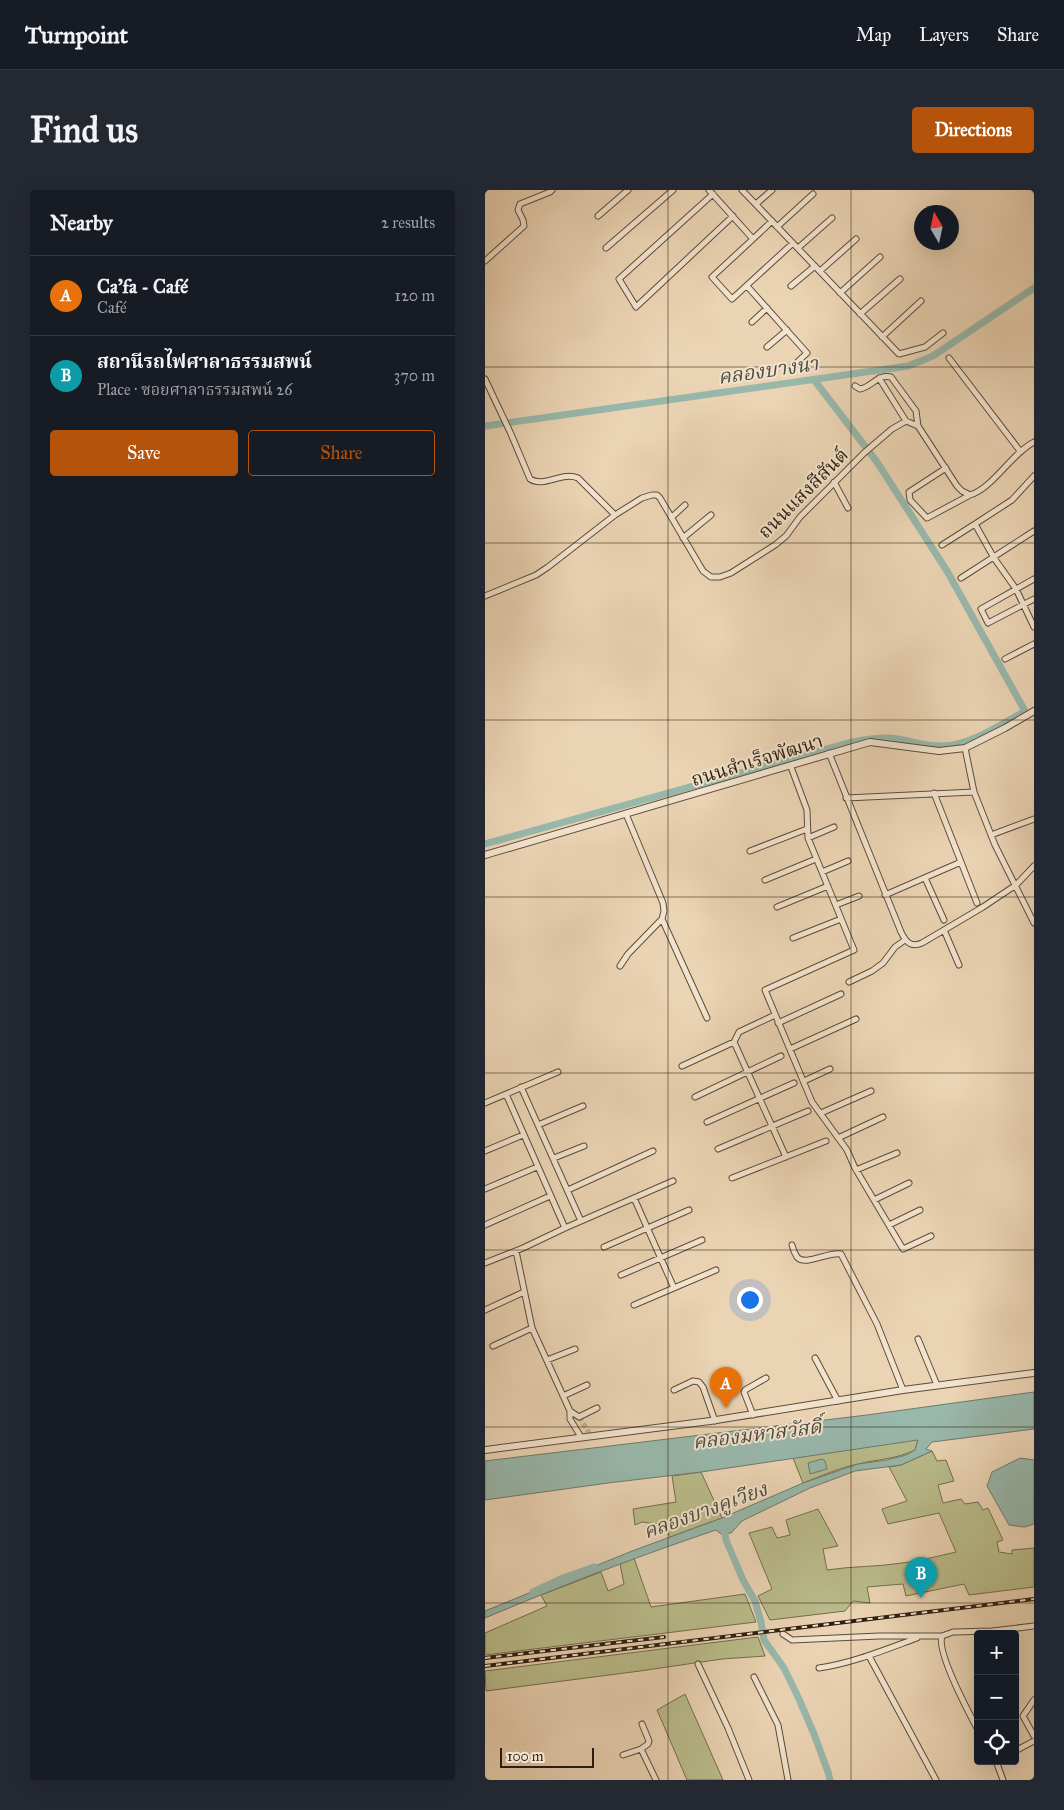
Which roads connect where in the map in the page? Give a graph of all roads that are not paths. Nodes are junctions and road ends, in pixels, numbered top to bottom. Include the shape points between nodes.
1 (552, 190) edge
2 (627, 190) edge
3 (673, 190) edge
4 (742, 190) edge
5 (772, 190) edge
6 (711, 192) edge
7 (813, 194) dead end
8 (756, 204) junction
9 (598, 216) dead end
10 (733, 216) junction
11 (832, 218) dead end
12 (772, 221) junction
13 (777, 227) junction
14 (753, 239) junction
15 (856, 239) dead end
16 (793, 243) junction
17 (606, 248) dead end
18 (798, 248) junction
19 (881, 257) dead end
20 (485, 261) edge
21 (815, 266) junction
22 (819, 271) junction
23 (900, 279) dead end
24 (747, 286) junction
25 (791, 286) dead end
26 (840, 293) junction
27 (921, 301) dead end
28 (767, 308) junction
29 (860, 314) junction
30 (752, 322) dead end
31 (787, 330) junction
32 (943, 333) dead end
33 (882, 337) junction
34 (767, 347) dead end
35 (949, 358) dead end
36 (791, 368) dead end
37 (485, 378) edge
38 (879, 378) junction
39 (855, 386) dead end
40 (906, 421) junction
41 (918, 426) junction
42 (1034, 442) edge
43 (1021, 451) junction
44 (946, 468) junction
45 (1034, 476) edge
46 (835, 482) junction
47 (970, 495) junction
48 (685, 505) dead end
49 (847, 508) dead end
50 (615, 515) junction
51 (711, 515) dead end
52 (672, 517) junction
53 (975, 524) junction
54 (1034, 531) edge
55 (683, 538) junction
56 (942, 545) dead end
57 (994, 558) junction
58 (961, 578) dead end
59 (1034, 579) edge
60 (1017, 589) junction
61 (485, 596) edge
62 (1034, 599) edge
63 (1024, 604) junction
64 (1034, 627) edge
65 (1034, 644) edge
66 (1005, 659) dead end
67 (1034, 711) edge
68 (965, 748) junction
69 (829, 753) junction
70 (791, 767) junction
71 (974, 792) junction
72 (934, 793) junction
73 (846, 798) junction
74 (626, 814) junction
75 (1034, 819) edge
76 (834, 827) dead end
77 (807, 829) junction
78 (991, 835) junction
79 (808, 838) junction
80 (750, 851) dead end
81 (485, 855) edge
82 (817, 858) junction
83 (848, 860) dead end
84 (961, 862) junction
85 (1034, 866) edge
86 (822, 872) junction
87 (925, 878) junction
88 (765, 880) dead end
89 (1016, 885) junction
90 (828, 886) junction
91 (885, 895) junction
92 (859, 896) dead end
93 (977, 903) dead end
94 (836, 905) junction
95 (777, 907) dead end
96 (662, 919) junction
97 (841, 919) junction
98 (944, 920) dead end
99 (1034, 923) edge
100 (944, 930) junction
101 (793, 938) dead end
102 (905, 940) junction
103 (959, 965) dead end
104 (620, 966) dead end
105 (849, 982) dead end
106 (841, 994) dead end
107 (775, 1015) junction
108 (707, 1018) dead end
109 (856, 1019) dead end
110 (778, 1023) junction
111 (733, 1042) junction
112 (790, 1049) junction
113 (781, 1056) dead end
114 (682, 1066) dead end
115 (830, 1070) dead end
116 (747, 1071) junction
117 (558, 1072) dead end
118 (804, 1081) junction
119 (794, 1083) dead end
120 (521, 1087) junction
121 (871, 1092) dead end
122 (506, 1094) junction
123 (695, 1096) dead end
124 (759, 1098) junction
125 (485, 1103) edge
126 (583, 1106) dead end
127 (808, 1111) dead end
128 (821, 1113) junction
129 (883, 1118) dead end
130 (707, 1122) dead end
131 (772, 1125) junction
132 (538, 1126) junction
133 (523, 1135) junction
134 (838, 1138) junction
135 (826, 1141) dead end
136 (584, 1146) dead end
137 (718, 1148) dead end
138 (653, 1151) dead end
139 (485, 1152) edge
140 (897, 1153) dead end
141 (786, 1157) junction
142 (554, 1158) junction
143 (537, 1167) junction
144 (857, 1170) junction
145 (732, 1178) dead end
146 (673, 1181) dead end
147 (909, 1183) dead end
148 (485, 1189) edge
149 (568, 1190) junction
150 (550, 1196) junction
151 (634, 1198) junction
152 (874, 1200) junction
153 (689, 1210) dead end
154 (920, 1210) dead end
155 (581, 1221) junction
156 (485, 1225) edge
157 (889, 1225) junction
158 (565, 1228) junction
159 (647, 1228) junction
160 (931, 1236) dead end
161 (702, 1240) dead end
162 (791, 1245) dead end
163 (604, 1248) dead end
164 (516, 1250) junction
165 (661, 1258) junction
166 (485, 1263) edge
167 (716, 1270) dead end
168 (621, 1275) dead end
169 (673, 1288) junction
170 (524, 1292) junction
171 (634, 1305) dead end
172 (485, 1310) edge
173 (532, 1328) junction
174 (918, 1339) dead end
175 (493, 1346) dead end
176 (575, 1348) dead end
177 (815, 1358) dead end
178 (547, 1360) junction
179 (1034, 1373) edge
180 (765, 1378) dead end
181 (587, 1385) dead end
182 (937, 1386) junction
183 (674, 1390) dead end
184 (903, 1390) junction
185 (563, 1396) junction
186 (838, 1401) junction
187 (597, 1408) dead end
188 (570, 1411) junction
189 (753, 1415) junction
190 (715, 1421) junction
191 (581, 1437) junction
192 (485, 1450) edge
193 (1034, 1626) edge
194 (783, 1634) dead end
195 (942, 1636) junction
196 (920, 1637) junction
197 (869, 1656) junction
198 (698, 1664) dead end
199 (819, 1668) dead end
200 (754, 1677) dead end
201 (1034, 1700) edge
202 (974, 1722) edge
203 (642, 1724) dead end
204 (1034, 1736) edge
205 (1034, 1741) edge
206 (641, 1749) junction
207 (1019, 1750) edge
208 (623, 1755) dead end
209 (997, 1765) edge
210 (655, 1780) edge
211 (749, 1780) edge
212 (788, 1780) edge
213 (936, 1780) edge
214 (1003, 1780) edge

1 - 20 street via 520,204 518,210 524,226
2 - 9 street
3 - 17 street
4 - 8 street
5 - 8 street
6 - 10 street
6 - 10 street via 619,279 636,307
7 - 13 street
8 - 12 street
10 - 14 street
11 - 18 street
12 - 13 street
12 - 14 street
13 - 16 street
14 - 24 street via 712,277 732,299
15 - 22 street
16 - 18 street
16 - 24 street
18 - 21 street
19 - 26 street
21 - 22 street
21 - 25 street
22 - 26 street
23 - 29 street
24 - 28 street
26 - 29 street
27 - 33 street
28 - 30 street
28 - 31 street
29 - 33 street
31 - 34 street
31 - 36 street via 807,353
32 - 33 street via 925,347 899,354
35 - 43 street
37 - 50 street via 530,479 541,482 567,476 578,478
38 - 39 street via 869,387 860,389
38 - 40 street
38 - 41 street via 891,377 916,411
40 - 41 street
40 - 46 street, ถนนแสงสีสันต์ via 891,429
41 - 44 street
42 - 43 street
43 - 47 street via 981,490
44 - 47 street via 957,486
44 - 47 street via 908,494 927,518
45 - 53 street via 1012,500
46 - 49 street
46 - 55 street, ถนนแสงสีสันต์ via 799,517 787,536 731,573 711,577 703,572
48 - 52 street
50 - 52 street, ถนนแสงสีสันต์ via 652,494 660,498
50 - 61 street, ถนนแสงสีสันต์ via 542,571
51 - 55 street
52 - 55 street, ถนนแสงสีสันต์
53 - 56 street
53 - 57 street
54 - 57 street
57 - 58 street
57 - 60 street
59 - 60 street
60 - 63 street
60 - 63 street via 981,609 988,623
62 - 63 street
63 - 64 street
65 - 66 street
67 - 68 street, ถนนสำเร็จพัฒนา
68 - 69 street, ถนนสำเร็จพัฒนา via 939,751 870,742
68 - 71 street
69 - 70 street, ถนนสำเร็จพัฒนา
69 - 73 street
70 - 74 street, ถนนสำเร็จพัฒนา
70 - 77 street via 807,810
71 - 72 street
71 - 78 street
72 - 73 street
72 - 84 street
73 - 91 street
74 - 81 street, ถนนสำเร็จพัฒนา
74 - 96 street via 663,904
75 - 78 street
76 - 79 street
77 - 79 street
77 - 80 street
78 - 89 street
79 - 82 street
82 - 86 street
82 - 88 street
83 - 86 street
84 - 87 street
84 - 93 street
85 - 89 street
86 - 90 street
87 - 91 street
87 - 98 street
89 - 99 street
89 - 100 street
90 - 94 street
90 - 95 street
91 - 102 street
92 - 94 street
94 - 97 street
96 - 104 street
96 - 108 street
97 - 101 street
97 - 107 street via 854,950 765,990
100 - 102 street via 916,946
100 - 103 street
102 - 105 street via 883,963
106 - 110 street
107 - 110 street
107 - 111 street via 739,1032
109 - 112 street
110 - 112 street
111 - 114 street
111 - 116 street
112 - 118 street
113 - 116 street
115 - 118 street
116 - 123 street
116 - 124 street
117 - 120 street
118 - 128 street
119 - 124 street
120 - 122 street
120 - 132 street
121 - 128 street
122 - 125 street
122 - 133 street
124 - 130 street
124 - 131 street
126 - 132 street
127 - 131 street
128 - 134 street
129 - 134 street
131 - 137 street
131 - 141 street
132 - 142 street
133 - 139 street
133 - 143 street
134 - 144 street
135 - 141 street
136 - 142 street
138 - 149 street
140 - 144 street
141 - 145 street
142 - 149 street
143 - 148 street
143 - 150 street
144 - 152 street
146 - 151 street
147 - 152 street
149 - 155 street
150 - 156 street
150 - 158 street
151 - 155 street
151 - 159 street
152 - 157 street
153 - 159 street
154 - 157 street
155 - 158 street
157 - 160 street via 903,1249
158 - 164 street
159 - 163 street
159 - 165 street
161 - 165 street
162 - 184 street via 801,1260 841,1254 877,1324
164 - 166 street
164 - 170 street
165 - 168 street
165 - 169 street
167 - 169 street
169 - 171 street
170 - 172 street
170 - 173 street
173 - 175 street
173 - 178 street
174 - 182 street
176 - 178 street
177 - 186 street
178 - 185 street
179 - 182 street
180 - 189 street via 744,1392
181 - 185 street
182 - 184 street
183 - 190 street via 693,1381 699,1382
184 - 186 street
185 - 188 street
186 - 189 street
187 - 188 street via 579,1417
188 - 191 street via 570,1419
189 - 190 street
190 - 191 street
191 - 192 street
193 - 195 street via 953,1632
194 - 196 street via 792,1640
195 - 196 street
195 - 202 street via 941,1650
196 - 197 street
197 - 199 street
197 - 213 street
198 - 211 street
200 - 212 street via 778,1725
201 - 204 street via 1023,1716
203 - 206 street via 649,1741
205 - 207 street
206 - 208 street
206 - 210 street
209 - 214 street

